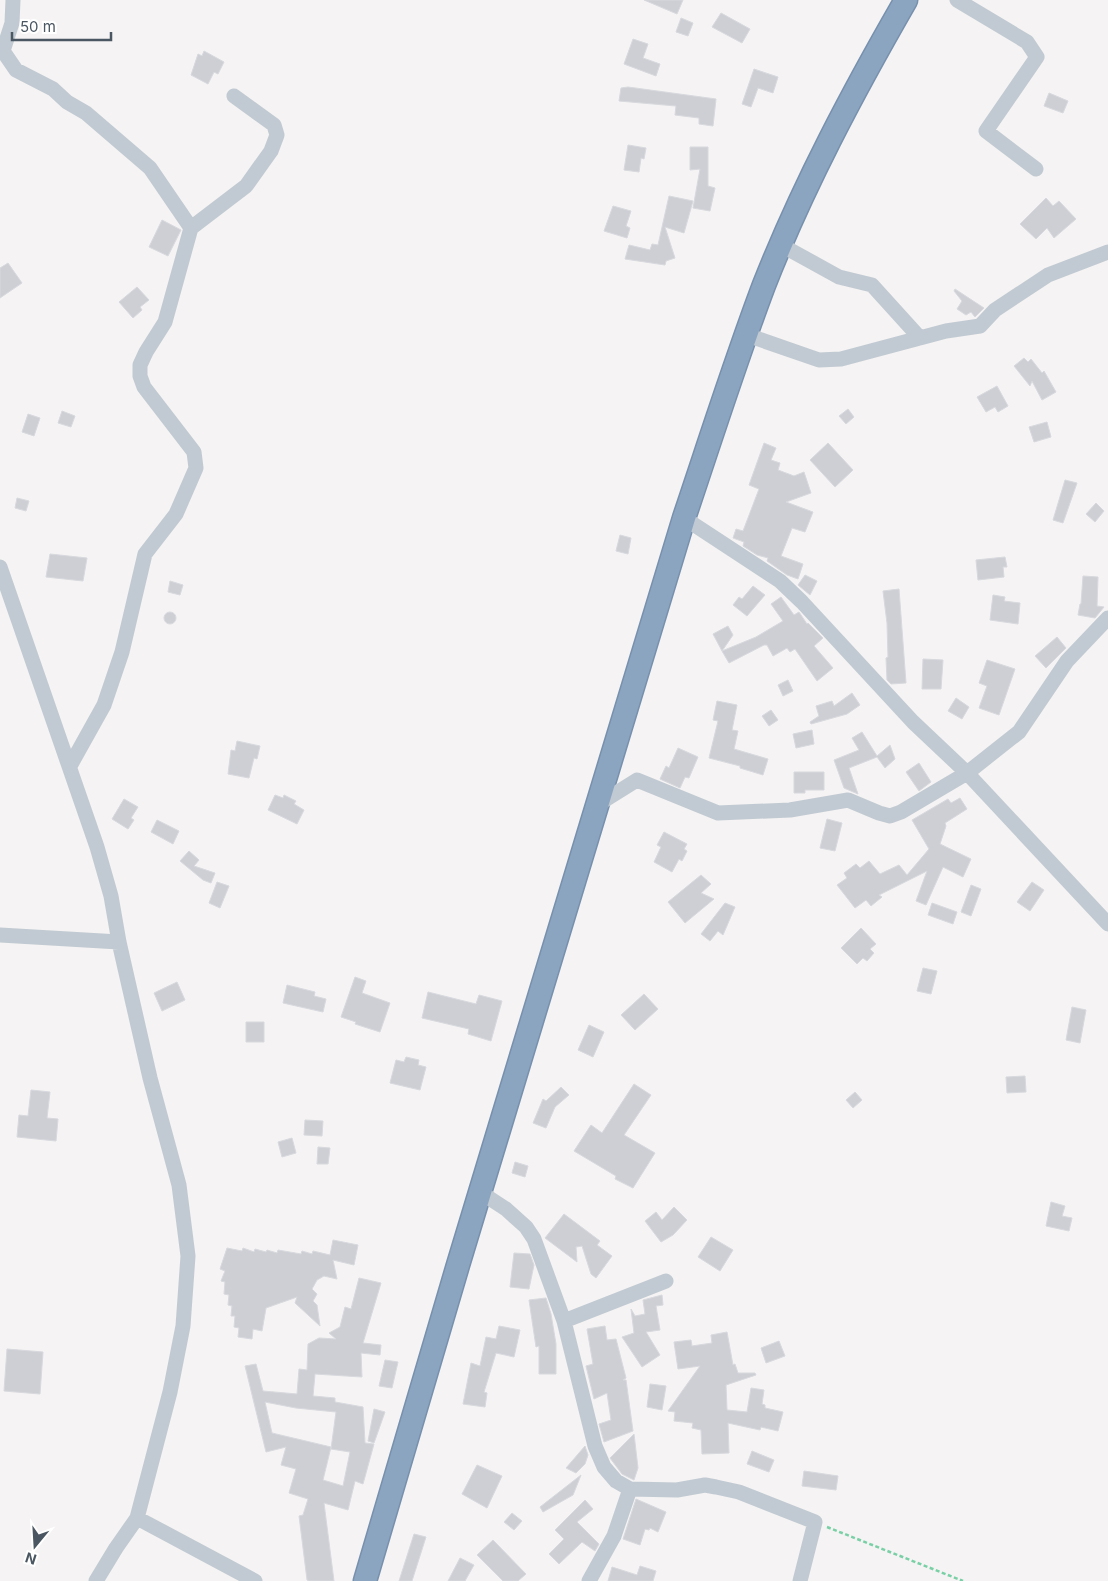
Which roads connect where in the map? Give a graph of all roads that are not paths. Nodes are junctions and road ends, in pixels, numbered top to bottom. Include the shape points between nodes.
1 (13, 0) edge
2 (906, 0) edge
3 (957, 0) edge
4 (1, 51) edge
5 (234, 96) dead end
6 (1036, 169) dead end
7 (191, 228) junction
8 (781, 245) junction
9 (1108, 252) edge
10 (747, 335) junction
11 (920, 338) junction
12 (684, 518) junction
13 (0, 567) edge
14 (1108, 618) edge
15 (70, 766) junction
16 (967, 773) junction
17 (597, 805) junction
18 (1108, 924) edge
19 (0, 935) edge
20 (119, 942) junction
21 (480, 1192) junction
22 (666, 1281) dead end
23 (564, 1321) junction
24 (630, 1489) junction
25 (137, 1518) junction
26 (96, 1581) edge
27 (255, 1581) edge
28 (365, 1581) edge
29 (589, 1581) edge
30 (800, 1581) edge

1 - 4 street via 12,23
2 - 8 highway via 865,71
3 - 6 street via 1027,42 1037,58 986,131
4 - 7 street via 16,70 53,89 86,113 150,168
5 - 7 street via 274,125 277,135 271,151 246,186
7 - 15 street via 167,317 140,365 140,376 144,387 194,452 196,468 176,514 145,554 122,652 104,705
8 - 10 highway
8 - 11 street via 839,278 872,286
9 - 11 street via 1048,274 996,310 980,326
10 - 11 street via 830,361
10 - 12 highway
12 - 16 street via 780,581 824,623 913,722
12 - 17 highway
13 - 15 street
14 - 16 street via 1067,661 1020,732
15 - 20 street via 111,896
16 - 17 street via 890,816 848,800 790,810 718,813 637,780
16 - 18 street
17 - 21 highway
19 - 20 street
20 - 25 street via 150,1078 179,1185 188,1256 183,1326 170,1392
21 - 23 street via 506,1209 530,1233
21 - 28 highway
22 - 23 street
23 - 24 street via 594,1446 604,1467 616,1481
24 - 29 street via 614,1536
24 - 30 street via 716,1487 739,1492 815,1522
25 - 26 street
25 - 27 street

